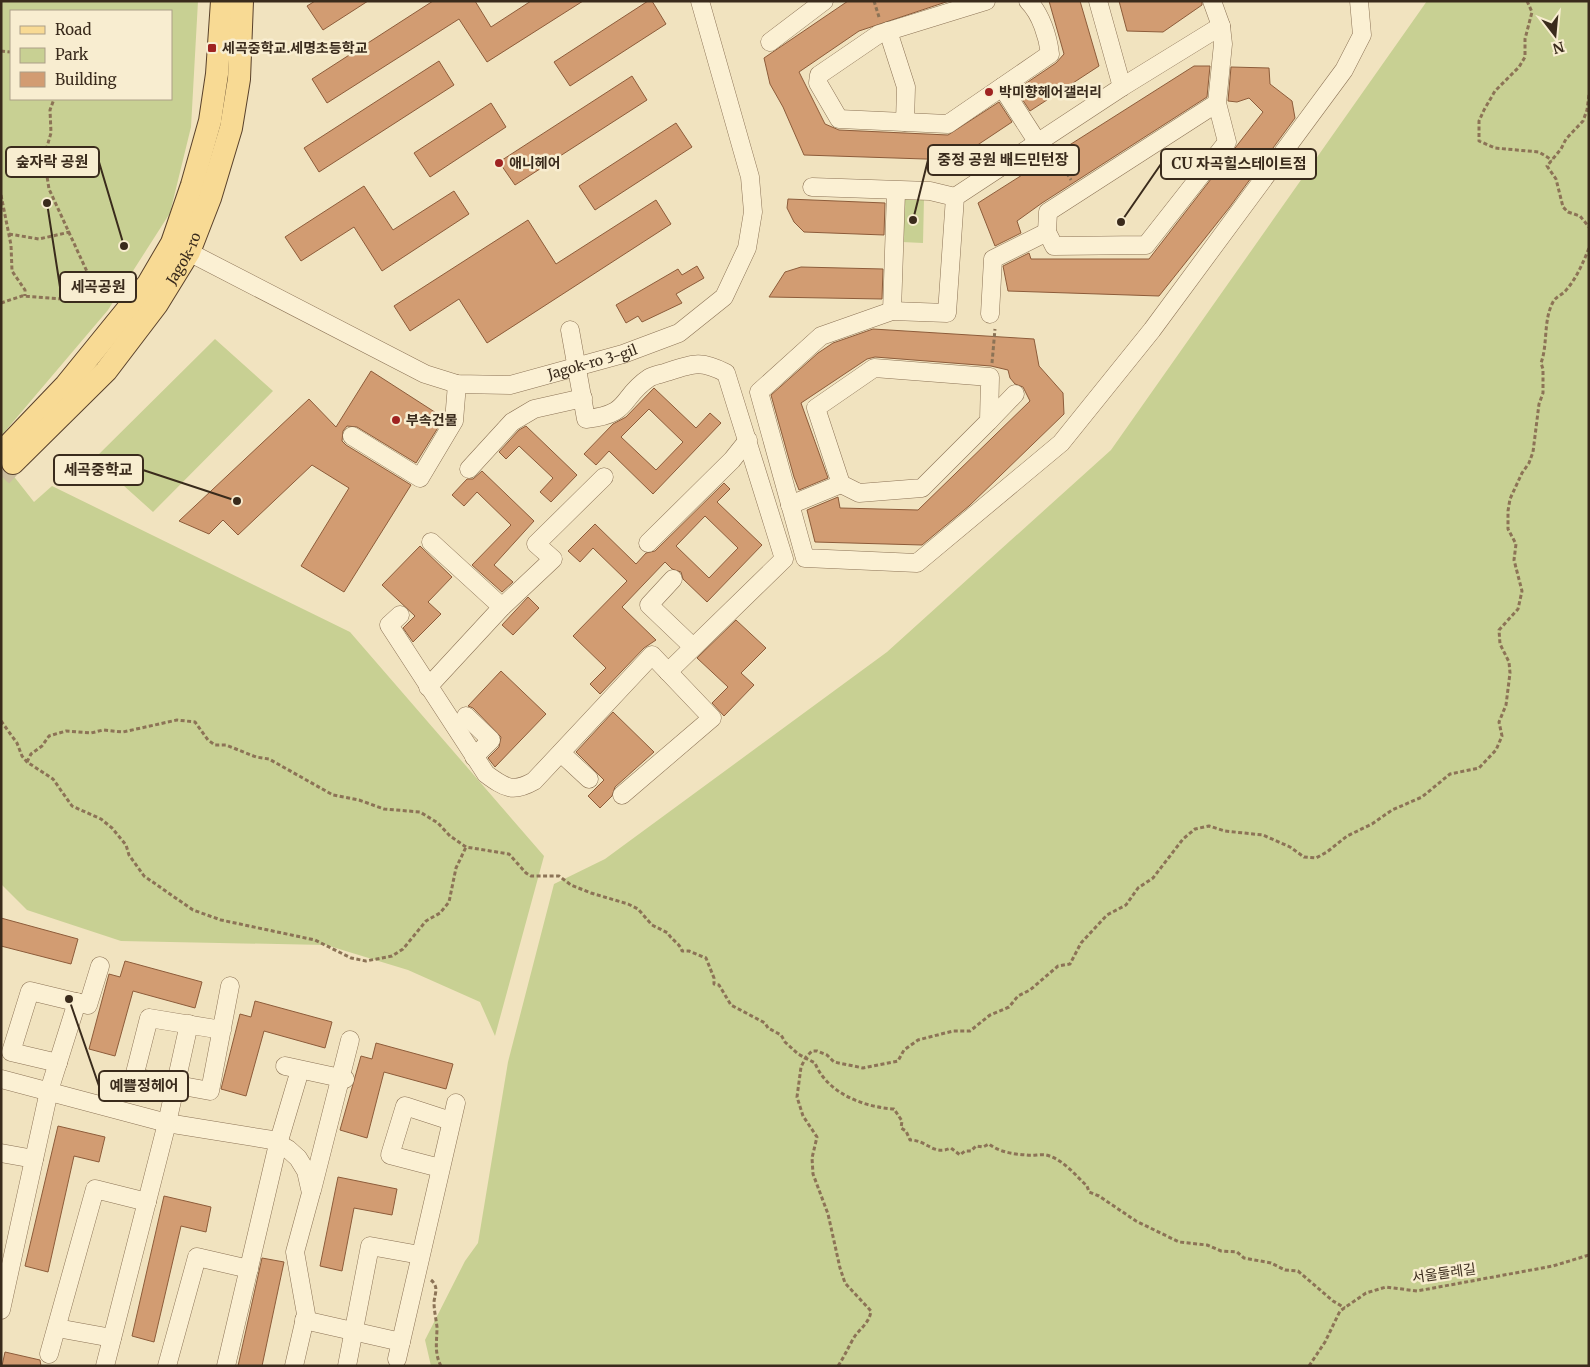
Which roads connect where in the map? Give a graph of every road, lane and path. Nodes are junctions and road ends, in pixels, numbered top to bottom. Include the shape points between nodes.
1 (222, 1) edge
2 (242, 1) edge
3 (700, 1) edge
4 (824, 1) edge
5 (874, 1) edge
6 (986, 1) edge
7 (1028, 1) edge
8 (1098, 1) edge
9 (1212, 1) edge
10 (1359, 1) edge
11 (1527, 1) edge
12 (1221, 26) junction
13 (885, 28) junction
14 (770, 42) dead end
15 (1002, 87) junction
16 (1122, 88) junction
17 (1589, 95) edge
18 (54, 100) edge
19 (1217, 103) junction
20 (905, 122) junction
21 (1038, 143) junction
22 (1055, 154) dead end
23 (1552, 160) junction
24 (1074, 184) dead end
25 (812, 187) dead end
26 (896, 192) junction
27 (1, 195) edge
28 (955, 198) junction
29 (1589, 227) edge
30 (70, 232) junction
31 (1047, 232) junction
32 (9, 234) junction
33 (180, 248) junction
34 (1589, 248) edge
35 (25, 296) junction
36 (1, 303) edge
37 (892, 311) junction
38 (990, 314) dead end
39 (570, 330) dead end
40 (994, 336) dead end
41 (577, 367) junction
42 (991, 369) dead end
43 (456, 384) junction
44 (1015, 394) dead end
45 (583, 398) junction
46 (989, 421) junction
47 (352, 436) dead end
48 (748, 440) junction
49 (8, 458) tunnel mouth
50 (469, 469) dead end
51 (604, 477) dead end
52 (841, 484) junction
53 (790, 506) junction
54 (431, 542) dead end
55 (648, 543) dead end
56 (674, 579) dead end
57 (502, 607) junction
58 (400, 615) dead end
59 (693, 647) junction
60 (668, 672) junction
61 (428, 687) junction
62 (466, 716) dead end
63 (1, 721) edge
64 (561, 753) junction
65 (474, 757) junction
66 (27, 762) junction
67 (588, 779) dead end
68 (622, 795) dead end
69 (466, 847) junction
70 (100, 966) dead end
71 (230, 986) dead end
72 (77, 1002) junction
73 (189, 1024) junction
74 (222, 1030) junction
75 (350, 1040) dead end
76 (805, 1058) junction
77 (58, 1062) junction
78 (1, 1079) edge
79 (342, 1079) junction
80 (176, 1084) junction
81 (49, 1091) junction
82 (456, 1103) dead end
83 (451, 1121) junction
84 (167, 1123) junction
85 (278, 1144) junction
86 (1, 1153) edge
87 (34, 1159) junction
88 (440, 1168) junction
89 (311, 1193) junction
90 (147, 1202) junction
91 (1589, 1255) edge
92 (7, 1258) edge
93 (419, 1261) junction
94 (249, 1269) junction
95 (1345, 1308) junction
96 (1, 1310) edge
97 (304, 1320) junction
98 (56, 1328) junction
99 (354, 1332) junction
100 (112, 1338) junction
101 (401, 1342) junction
102 (49, 1354) dead end
103 (397, 1359) dead end
104 (105, 1366) edge
105 (167, 1366) edge
106 (226, 1366) edge
107 (294, 1366) edge
108 (347, 1366) edge
109 (442, 1366) edge
110 (838, 1366) edge
111 (1309, 1366) edge

1 - 33 main road, Jagok-ro via 210,121 192,185
2 - 33 main road, Jagok-ro via 240,79 231,128 210,198
3 - 41 street, Jagok-ro 3-gil via 750,177 753,212 747,248 724,297 679,333
4 - 14 street
5 - 13 path
6 - 13 street
7 - 15 street via 1035,8 1050,54
8 - 16 street
9 - 12 street
10 - 53 street via 1362,35 1344,70 1152,330 1061,443 917,563 805,558
11 - 23 path via 1532,12 1525,39 1525,57 1495,91 1484,110 1479,121 1478,141 1496,148 1539,152
12 - 16 street
12 - 19 street via 1223,44
13 - 20 street via 906,87
13 - 20 street via 819,74 818,83 839,119
15 - 20 street via 948,124
15 - 21 street
16 - 21 street
17 - 23 path via 1583,121
18 - 30 path via 44,157 50,189
19 - 31 street via 1048,212
19 - 31 street via 1227,142 1146,244 1054,246
21 - 28 street
22 - 24 path
23 - 29 path via 1547,166 1556,179 1564,207 1580,216
25 - 26 street
26 - 28 street via 930,191
26 - 37 street
27 - 32 path
28 - 37 street via 948,313
30 - 32 path via 39,239
30 - 35 path via 89,276 63,299
31 - 38 street via 993,259
32 - 35 path via 12,272 25,290
33 - 43 street, Jagok-ro 3-gil via 425,374
33 - 49 main road, Jagok-ro via 130,305
34 - 76 path via 1580,270 1565,291 1555,298 1546,327 1541,364 1543,392 1533,452 1510,499 1508,512 1508,529 1516,544 1514,560 1522,590 1518,609 1499,630 1500,644 1510,673 1506,705 1499,722 1502,736 1496,750 1479,768 1450,774 1422,796 1347,836 1316,858 1304,857 1263,835 1209,826 1195,829 1152,878 1138,888 1126,905 1107,915 1082,943 1070,964 1058,966 1018,996 1009,1008 990,1014 970,1031 953,1031 918,1040 904,1050 898,1061 863,1068 834,1062 817,1051 812,1051
35 - 36 path
37 - 53 street via 821,336 758,392
39 - 41 street
40 - 42 path
41 - 43 street, Jagok-ro 3-gil via 510,385
41 - 45 street
43 - 47 street via 454,421 420,478
44 - 46 street
45 - 48 street via 586,419 608,417 649,378 696,363 710,364 726,373
45 - 50 street via 534,410 512,422
46 - 52 street via 922,488 859,493
46 - 52 street via 990,377 874,368 816,408
48 - 55 street
48 - 59 street via 784,559
51 - 57 street via 536,544 553,559
52 - 53 street
54 - 57 street
56 - 59 street via 649,605
57 - 61 street
58 - 61 street via 389,625
59 - 60 street
60 - 64 street via 652,655
60 - 68 street via 712,718
61 - 65 street
62 - 65 street via 491,740
63 - 66 path
64 - 65 street via 534,781 522,788 498,784
64 - 67 street
66 - 69 path via 49,736 66,731 123,732 178,720 195,722 215,745 269,759 333,795 384,809 420,812
66 - 69 path via 53,779 72,806 101,819 112,828 144,876 193,910 221,920 315,940 350,958 366,961 392,956 426,921 440,913 449,902 456,868
69 - 76 path via 509,854 531,876 559,876 591,894 638,909 652,925 668,933 682,951 706,958 714,984 719,985 731,1005 765,1023
70 - 72 street via 88,1006
71 - 74 street
72 - 77 street
72 - 77 street via 30,990 11,1052
73 - 74 street
73 - 80 street
73 - 80 street via 149,1018 134,1077
74 - 80 street via 210,1091
75 - 79 street
76 - 95 path via 814,1063 820,1076 831,1086 875,1108 894,1109 910,1140 920,1140 933,1151 951,1148 960,1155 976,1146 989,1144 997,1151 1044,1154 1060,1161 1087,1186 1089,1192 1162,1235 1179,1242 1237,1252 1244,1258 1298,1272
76 - 110 path via 797,1098 803,1116 817,1137 812,1158 813,1174 828,1214 846,1283 871,1311 870,1320 852,1340
77 - 81 street
78 - 81 street
79 - 85 street via 292,1068
79 - 89 street
80 - 84 street
81 - 84 street
81 - 87 street
82 - 83 street
83 - 88 street
83 - 88 street via 405,1106 390,1155
84 - 85 street via 272,1140
84 - 90 street
85 - 89 street via 298,1158 306,1171
85 - 94 street
86 - 87 street
87 - 92 street
88 - 93 street
89 - 97 street via 295,1252 306,1314
90 - 98 street via 95,1189
90 - 100 street
91 - 95 path, 서울둘레길 via 1553,1266 1417,1291 1386,1287 1366,1293
92 - 96 street
93 - 99 street via 370,1246
93 - 101 street
93 - 109 path via 437,1290 434,1302 437,1359
94 - 105 street via 198,1257
94 - 106 street
95 - 111 path, 서울둘레길 via 1340,1311
97 - 99 street
97 - 107 street
98 - 100 street
98 - 102 street
99 - 101 street
99 - 108 street
100 - 104 street
101 - 103 street

